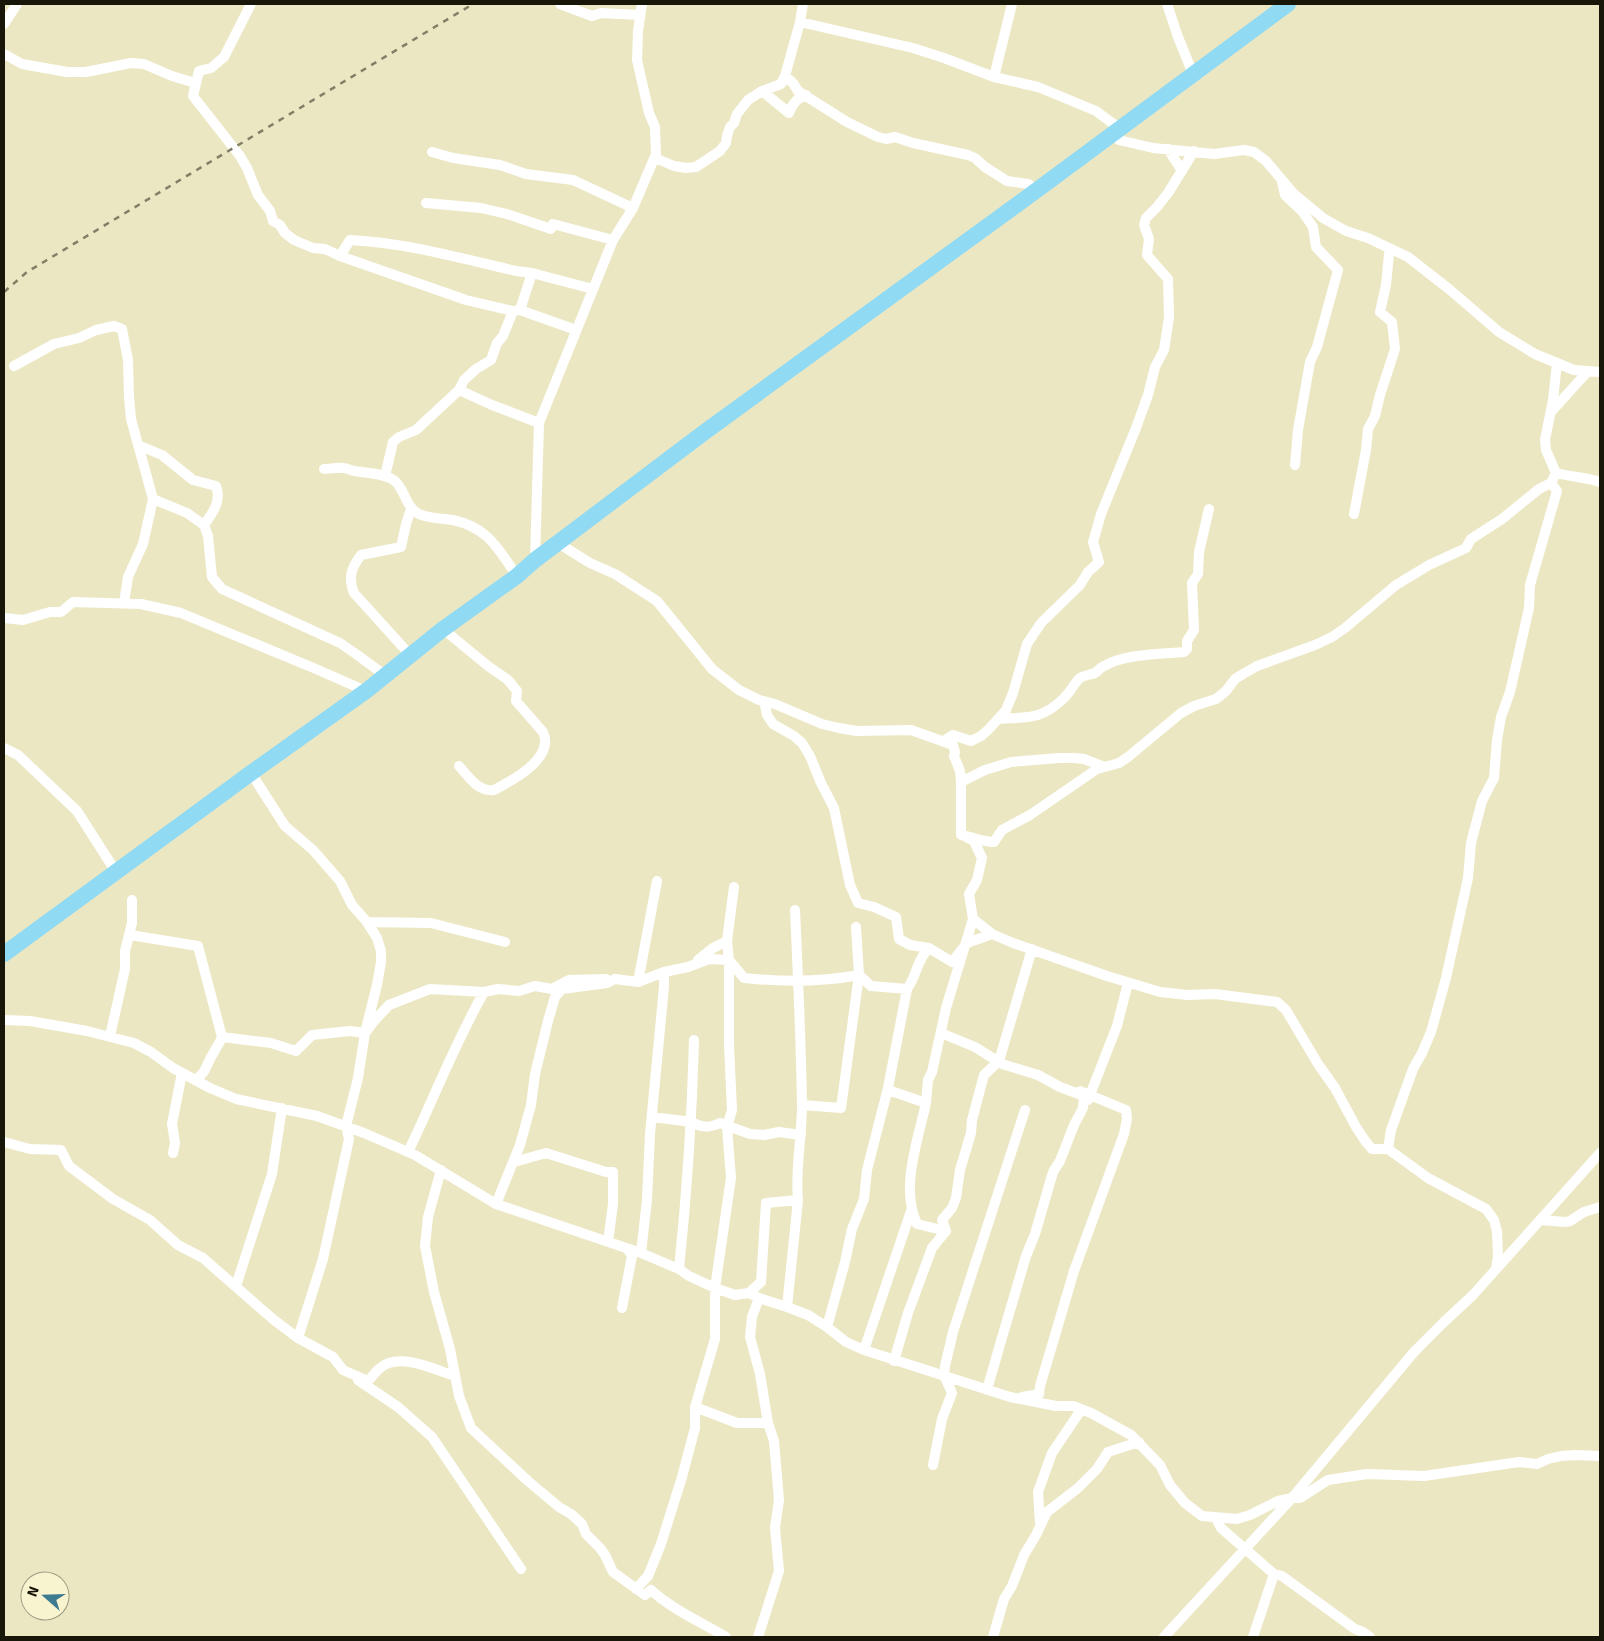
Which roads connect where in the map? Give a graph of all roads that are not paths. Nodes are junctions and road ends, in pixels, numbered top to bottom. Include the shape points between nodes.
1 (17, 4) edge
2 (251, 4) edge
3 (560, 4) edge
4 (642, 4) edge
5 (802, 4) edge
6 (1012, 4) edge
7 (1167, 4) edge
8 (1288, 4) edge
9 (640, 15) junction
10 (800, 22) junction
11 (4, 24) edge
12 (4, 54) edge
13 (1193, 74) junction
14 (786, 76) junction
15 (994, 77) junction
16 (195, 83) junction
17 (762, 91) junction
18 (806, 95) junction
19 (1115, 131) junction
20 (1168, 150) junction
21 (1194, 151) junction
22 (432, 152) dead end
23 (655, 158) junction
24 (1182, 171) junction
25 (1281, 178) junction
26 (1037, 190) junction
27 (426, 203) dead end
28 (633, 208) junction
29 (613, 240) junction
30 (1392, 249) junction
31 (340, 256) junction
32 (532, 273) junction
33 (592, 289) junction
34 (516, 311) junction
35 (576, 330) junction
36 (1557, 363) junction
37 (14, 366) dead end
38 (1588, 371) junction
39 (1600, 372) edge
40 (459, 390) junction
41 (1551, 412) junction
42 (539, 423) junction
43 (138, 445) junction
44 (1295, 465) dead end
45 (324, 469) dead end
46 (385, 476) junction
47 (1553, 478) junction
48 (1588, 478) junction
49 (1600, 478) edge
50 (1600, 482) edge
51 (153, 499) junction
52 (411, 509) junction
53 (1209, 509) dead end
54 (1354, 514) dead end
55 (204, 525) junction
56 (558, 543) junction
57 (535, 560) junction
58 (517, 576) junction
59 (124, 603) junction
60 (4, 618) edge
61 (443, 629) junction
62 (411, 656) junction
63 (386, 676) junction
64 (366, 691) junction
65 (764, 701) junction
66 (999, 719) junction
67 (944, 741) junction
68 (4, 748) edge
69 (459, 766) dead end
70 (1102, 766) junction
71 (251, 773) junction
72 (962, 782) junction
73 (961, 835) junction
74 (116, 872) junction
75 (657, 881) dead end
76 (734, 888) dead end
77 (132, 900) dead end
78 (795, 910) dead end
79 (974, 919) junction
80 (367, 922) junction
81 (856, 927) dead end
82 (130, 934) junction
83 (992, 934) junction
84 (505, 942) dead end
85 (727, 942) junction
86 (967, 943) junction
87 (929, 948) junction
88 (1032, 949) junction
89 (4, 954) edge
90 (729, 960) junction
91 (688, 967) junction
92 (664, 972) junction
93 (859, 975) junction
94 (615, 979) junction
95 (798, 980) junction
96 (638, 982) junction
97 (1128, 983) junction
98 (552, 989) junction
99 (907, 989) junction
100 (484, 992) junction
101 (4, 1020) edge
102 (365, 1033) junction
103 (941, 1034) junction
104 (110, 1036) junction
105 (222, 1037) junction
106 (694, 1040) dead end
107 (999, 1061) junction
108 (182, 1073) junction
109 (535, 1074) junction
110 (1043, 1078) junction
111 (196, 1080) junction
112 (888, 1088) junction
113 (1090, 1095) junction
114 (926, 1103) junction
115 (802, 1105) junction
116 (282, 1108) junction
117 (1024, 1110) dead end
118 (652, 1117) junction
119 (692, 1122) junction
120 (1079, 1123) dead end
121 (346, 1126) junction
122 (727, 1127) junction
123 (801, 1135) junction
124 (4, 1142) edge
125 (1388, 1149) junction
126 (408, 1152) junction
127 (173, 1153) dead end
128 (1600, 1153) edge
129 (514, 1162) junction
130 (441, 1170) junction
131 (798, 1200) junction
132 (496, 1204) junction
133 (1600, 1207) edge
134 (911, 1211) junction
135 (1540, 1220) junction
136 (946, 1231) junction
137 (608, 1242) junction
138 (628, 1248) junction
139 (642, 1253) junction
140 (679, 1269) junction
141 (1496, 1270) junction
142 (236, 1286) junction
143 (715, 1288) junction
144 (749, 1293) junction
145 (759, 1298) junction
146 (788, 1307) junction
147 (622, 1308) dead end
148 (827, 1327) junction
149 (298, 1338) junction
150 (864, 1350) junction
151 (894, 1361) junction
152 (343, 1370) junction
153 (944, 1375) junction
154 (454, 1376) junction
155 (987, 1390) junction
156 (1016, 1398) junction
157 (695, 1408) junction
158 (1081, 1410) junction
159 (768, 1424) junction
160 (1139, 1442) junction
161 (1600, 1456) edge
162 (933, 1465) dead end
163 (1292, 1498) junction
164 (1216, 1518) junction
165 (1041, 1524) junction
166 (1246, 1549) junction
167 (521, 1569) dead end
168 (1274, 1574) junction
169 (636, 1589) junction
170 (1354, 1633) edge
171 (726, 1637) edge
172 (758, 1637) edge
173 (993, 1637) edge
174 (1164, 1637) edge
175 (1253, 1637) edge
176 (1370, 1637) edge

1 - 11 street
2 - 16 street via 224,58 212,68 199,71
3 - 9 street via 592,16 601,13
4 - 9 street
5 - 10 street
6 - 15 street
7 - 13 street
8 - 13 highway
9 - 23 street via 637,60 655,127
10 - 14 street
10 - 15 street via 913,48
12 - 16 street via 22,64 67,72 144,64
13 - 19 highway
14 - 17 street via 780,84
14 - 18 street via 798,91
15 - 19 street via 1038,87 1096,112
16 - 31 street via 193,96 240,156 273,221 294,240 313,248 325,248
17 - 18 street via 789,113 798,98
17 - 23 street via 748,100 737,114 720,151 696,167 674,166
18 - 26 street via 878,138 894,137 968,155 1007,181 1028,184
19 - 20 street via 1120,140 1131,144
19 - 26 highway
20 - 21 street
20 - 24 street
21 - 24 street
21 - 25 street via 1214,154 1254,152
22 - 28 street via 500,165 526,174 573,180
23 - 28 street
24 - 66 street via 1144,225 1149,239 1147,255 1168,279 1169,317 1164,350 1093,542 1099,562 1041,623 1026,644 1010,702
25 - 30 street via 1323,218
25 - 44 street via 1285,195 1313,227 1316,247 1338,270 1310,362
26 - 56 highway
27 - 29 street via 481,208 551,229 553,224
28 - 29 street
29 - 33 street
30 - 36 street via 1432,275 1499,332
30 - 54 street via 1380,312 1392,322 1395,349 1368,429
31 - 32 street via 350,240 381,241
31 - 34 street via 466,300
32 - 33 street
32 - 34 street
33 - 35 street
34 - 35 street
34 - 40 street via 497,343 492,360 464,380
35 - 42 street
36 - 38 street via 1574,370
36 - 41 street
37 - 43 street via 54,344 114,326 122,329 128,360 131,419
38 - 39 street
38 - 41 street
40 - 42 street
40 - 46 street via 416,430 393,442
41 - 47 street via 1544,440
42 - 57 street
43 - 51 street
43 - 55 street via 162,455 193,480 216,486 219,493 217,502
45 - 46 street via 344,468
46 - 52 street via 395,481
47 - 48 street
47 - 70 street via 1502,519 1471,538 1466,548 1428,565 1396,585 1332,637 1257,666 1235,679 1216,699 1181,713 1128,757
47 - 125 street via 1557,491 1530,584 1527,616 1501,717 1494,778 1482,801 1471,843 1468,878 1446,978 1431,1032 1413,1069 1391,1130
48 - 49 street
48 - 50 street
51 - 55 street
51 - 59 street via 143,544 128,577
52 - 58 street via 428,517 463,522 484,533
52 - 62 street via 401,547 361,555 350,576 354,593
53 - 66 street via 1199,552 1198,574 1192,583 1194,630 1184,652 1118,660 1079,680 1062,700 1042,715
55 - 63 street via 212,577 222,590 340,643
56 - 57 highway
56 - 65 street via 657,601 712,669 740,690
57 - 58 highway
58 - 61 highway
59 - 60 street via 73,602 61,612 24,620
59 - 64 street via 181,613
61 - 62 highway
61 - 69 street via 508,680 517,691 516,701 546,738 543,754 533,766 494,790 480,789
62 - 63 highway
63 - 64 highway
64 - 71 highway
65 - 67 street via 839,728 911,730
65 - 87 street via 773,724 794,736 810,756 834,808 850,886 858,903 896,917 898,939
66 - 67 street via 971,741 954,735
67 - 72 street via 953,745
68 - 74 street via 18,755 77,811
70 - 72 street via 1074,758 1011,762
70 - 73 street via 1002,830 994,842
71 - 74 highway
71 - 80 street via 285,826 340,881 352,904
72 - 73 street
73 - 79 street via 974,841 982,858 977,880 969,894
74 - 89 highway
75 - 96 street
76 - 85 street
77 - 82 street
78 - 95 street
79 - 83 street
79 - 86 street
80 - 84 street via 431,923
80 - 102 street via 377,938 381,962
81 - 93 street
82 - 104 street
82 - 105 street via 198,946
83 - 86 street
83 - 88 street
85 - 90 street
85 - 91 street via 712,948
86 - 87 street via 952,962
86 - 103 street
87 - 99 street via 917,964
88 - 97 street
88 - 107 street
90 - 91 street via 709,958
90 - 95 street via 744,978
90 - 122 street via 732,1110
91 - 92 street
92 - 96 street
92 - 118 street
93 - 95 street
93 - 99 street via 871,986
93 - 115 street via 841,1108
94 - 96 street
94 - 98 street via 568,980
94 - 109 street via 607,984 562,989 555,997
95 - 115 street
97 - 113 street via 1117,1026
97 - 125 street via 1160,992 1215,994 1277,1002 1286,1010 1366,1142 1372,1149
98 - 100 street via 535,986 519,991 498,989
98 - 109 street
99 - 112 street
100 - 102 street via 430,989 389,1005
100 - 126 street via 466,1024
101 - 104 street via 30,1021
102 - 105 street via 350,1031 312,1035 296,1051
102 - 121 street
103 - 107 street via 975,1047
103 - 114 street via 928,1080
104 - 108 street via 152,1052
105 - 111 street via 207,1068
106 - 119 street
107 - 110 street
107 - 136 street via 984,1075 956,1198 942,1220
108 - 111 street
108 - 127 street via 172,1124
109 - 129 street via 526,1126
110 - 113 street
110 - 155 street via 1084,1096 1083,1108 1053,1172
111 - 116 street via 236,1099
112 - 114 street
112 - 148 street via 867,1170 864,1199 852,1229
113 - 120 street
113 - 156 street via 1126,1110 1124,1134 1074,1271 1039,1394
114 - 134 street via 910,1172
115 - 123 street
116 - 121 street
116 - 142 street via 272,1174
117 - 153 street via 953,1332
118 - 119 street
118 - 139 street
119 - 122 street via 709,1128 720,1123
119 - 140 street
121 - 126 street
121 - 149 street via 349,1139 325,1250
122 - 123 street via 750,1134 779,1132
122 - 143 street via 731,1178
123 - 131 street
124 - 142 street via 30,1149 61,1150 69,1166 113,1199 150,1220 178,1245 203,1258
125 - 141 street via 1428,1178 1486,1209 1497,1231
126 - 130 street
128 - 135 street
129 - 132 street
129 - 137 street via 546,1153 613,1172
130 - 132 street
130 - 154 street via 428,1217 425,1246
131 - 144 street via 766,1203 761,1282
131 - 146 street
132 - 137 street
133 - 135 street via 1566,1222
134 - 136 street via 917,1224
134 - 150 street
135 - 141 street
136 - 151 street via 932,1248
137 - 138 street
138 - 139 street
138 - 147 street via 632,1256
139 - 140 street
140 - 143 street
141 - 163 street via 1414,1352
142 - 149 street
143 - 144 street via 736,1295
143 - 157 street via 715,1339
144 - 145 street
145 - 146 street
145 - 159 street via 750,1337
146 - 148 street
148 - 150 street via 846,1342
149 - 152 street via 333,1357
150 - 151 street
151 - 153 street
152 - 154 street via 368,1381 379,1368 391,1362 414,1362
152 - 167 street via 398,1407 432,1437
153 - 155 street
153 - 162 street via 952,1393 942,1419
154 - 169 street via 471,1428 559,1508 582,1524 586,1534 605,1555 613,1572
155 - 156 street
156 - 158 street via 1074,1406
157 - 159 street via 737,1424
157 - 169 street via 695,1428 661,1544 648,1576
158 - 160 street
158 - 165 street via 1052,1453 1038,1492
159 - 172 street via 774,1441 779,1500 775,1528 778,1571
160 - 164 street via 1160,1465 1170,1485 1185,1503 1202,1516
160 - 165 street via 1108,1452 1078,1488 1047,1512
161 - 163 street via 1560,1456 1537,1464 1519,1462 1424,1476 1367,1474 1328,1480 1300,1498
163 - 164 street via 1237,1519
163 - 166 street
164 - 166 street via 1221,1528
165 - 173 street via 1004,1599
166 - 168 street
166 - 174 street
168 - 170 street via 1282,1576
168 - 175 street
169 - 171 street via 645,1595 651,1590 678,1610
170 - 176 street via 1363,1632

